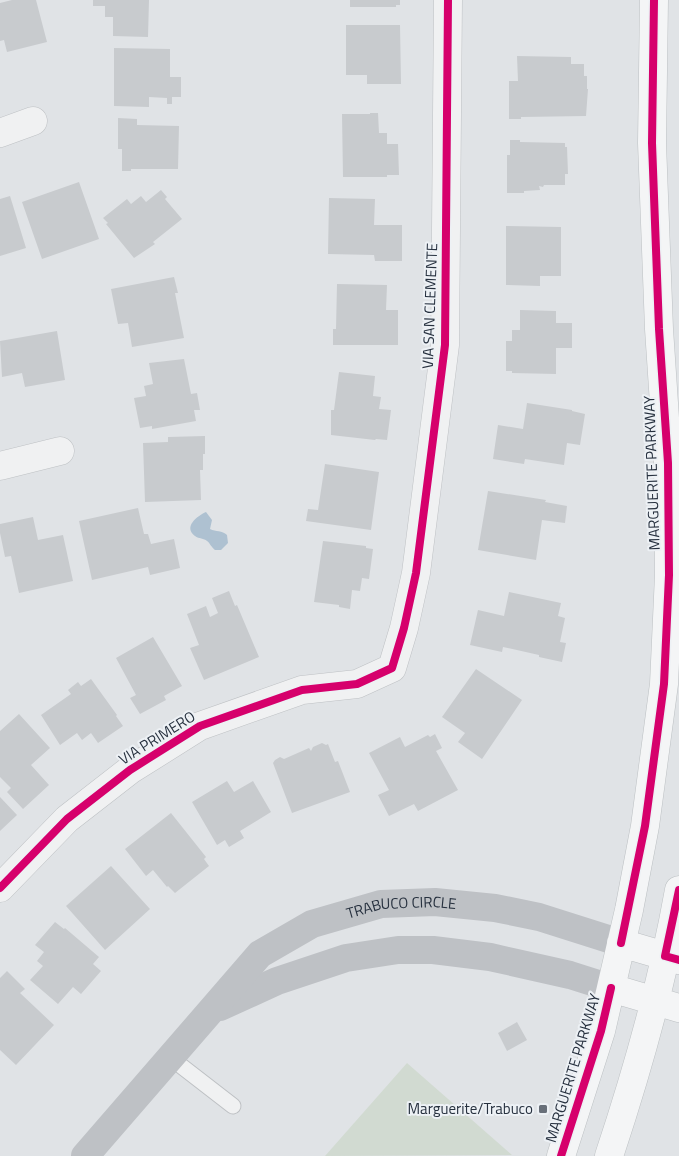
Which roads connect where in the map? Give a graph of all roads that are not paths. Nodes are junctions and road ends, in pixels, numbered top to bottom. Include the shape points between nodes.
1 (448, 0) edge
2 (654, 0) edge
3 (33, 120) dead end
4 (0, 134) edge
5 (60, 451) dead end
6 (0, 466) edge
7 (392, 668) joint
8 (0, 888) edge
9 (679, 890) edge
10 (621, 943) junction
11 (672, 958) edge
12 (611, 988) junction
13 (666, 1005) edge
14 (212, 1011) junction
15 (171, 1058) junction
16 (233, 1106) dead end
17 (85, 1156) edge
18 (561, 1156) edge
19 (609, 1156) edge

1 - 7 street, VIA SAN CLEMENTE via 445,345 416,573
2 - 10 main road, MARGUERITE PARKWAY via 652,143 668,463 669,575 664,684 645,826
3 - 4 street
5 - 6 street
7 - 8 street, VIA PRIMERO via 357,684 302,690 200,726 130,770 67,819
9 - 11 main road
10 - 11 main road
10 - 12 main road, MARGUERITE PARKWAY
10 - 14 street, TRABUCO CIRCLE via 539,917 495,908 435,902 381,904 312,924 260,954
11 - 13 main road
12 - 13 main road
12 - 14 street, TRABUCO CIRCLE via 490,957 433,950 398,950 346,958 286,978
12 - 18 main road, MARGUERITE PARKWAY via 601,1031
13 - 19 main road via 640,1054
14 - 15 street, TRABUCO CIRCLE
15 - 16 lane
15 - 17 street, TRABUCO CIRCLE

